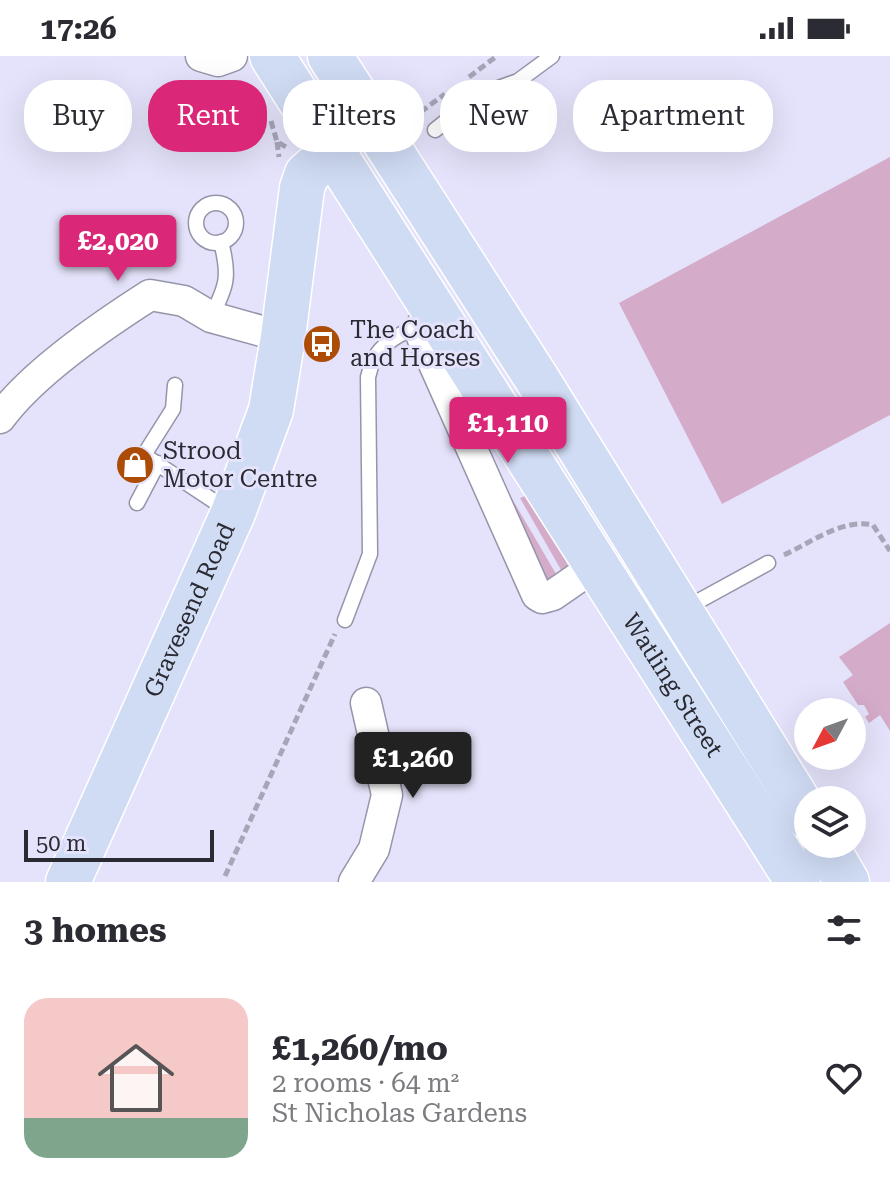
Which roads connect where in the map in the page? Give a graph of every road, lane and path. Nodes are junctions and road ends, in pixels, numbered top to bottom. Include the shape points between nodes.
1 (201, 56) edge
2 (232, 56) edge
3 (272, 56) edge
4 (301, 56) edge
5 (330, 56) edge
6 (552, 56) edge
7 (287, 80) edge
8 (316, 80) edge
9 (435, 130) dead end
10 (333, 152) joint
11 (221, 242) dead end
12 (490, 306) junction
13 (211, 317) junction
14 (430, 319) junction
15 (283, 337) junction
16 (175, 385) dead end
17 (0, 418) edge
18 (158, 463) junction
19 (137, 503) dead end
20 (233, 513) junction
21 (890, 551) edge
22 (768, 563) joint
23 (595, 566) junction
24 (681, 612) junction
25 (345, 620) joint
26 (366, 703) dead end
27 (794, 794) edge
28 (750, 808) junction
29 (833, 858) edge
30 (225, 876) dead end
31 (68, 882) edge
32 (354, 882) edge
33 (798, 882) edge
34 (847, 882) edge

1 - 2 street via 218,61
3 - 7 main road, Watling Street
4 - 8 main road
5 - 12 main road, Watling Street
6 - 9 lane via 518,81 479,95
10 - 14 main road, Watling Street
10 - 15 main road, Gravesend Road via 307,174 302,188
11 - 13 lane via 228,268
12 - 23 main road, Watling Street via 505,369 616,545 614,554
12 - 24 main road, Watling Street
13 - 15 street
13 - 17 street via 184,301 150,295 84,341 14,399
14 - 23 main road, Watling Street
14 - 23 street, Watling Street via 421,332 424,341 537,595 553,595
14 - 25 lane via 379,352 368,377 370,554
15 - 20 main road, Gravesend Road via 274,397
16 - 18 lane via 173,409 144,455
18 - 19 lane
18 - 20 lane
20 - 31 main road, Gravesend Road
21 - 22 path via 873,525 859,522
22 - 24 lane
23 - 28 main road, Watling Street
24 - 27 main road, Watling Street
24 - 28 main road, Watling Street via 666,624 668,638 734,744
25 - 30 path
26 - 32 street via 387,795 374,849
28 - 33 main road, Watling Street
29 - 34 main road

